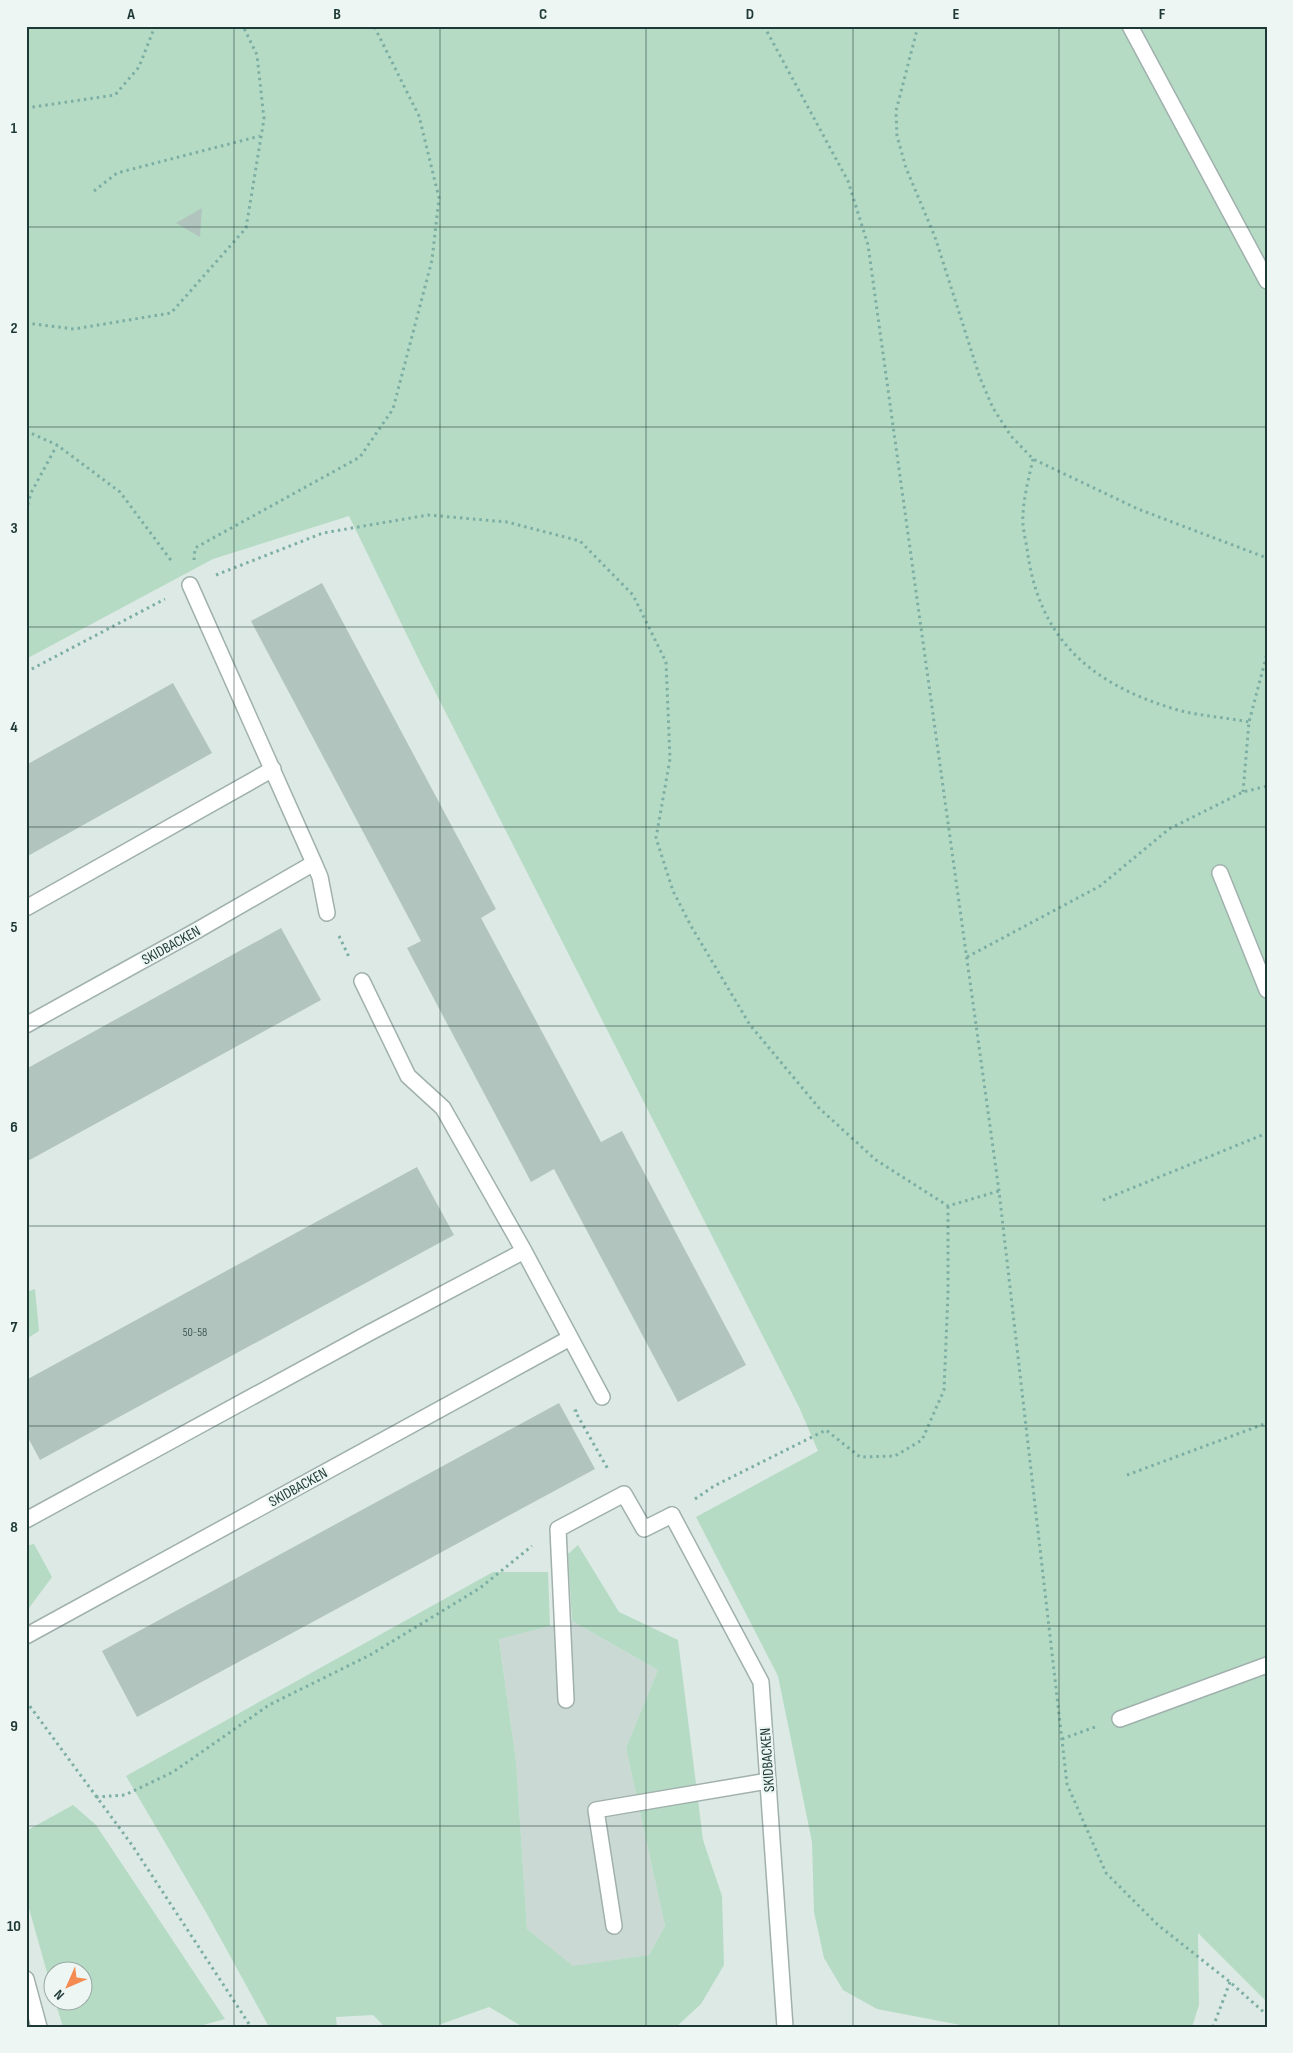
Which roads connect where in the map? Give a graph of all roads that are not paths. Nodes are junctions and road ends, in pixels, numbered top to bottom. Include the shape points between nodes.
1 (1130, 26) edge
2 (1267, 281) edge
3 (190, 585) road end
4 (273, 769) junction
5 (314, 862) junction
6 (1220, 873) dead end
7 (26, 908) edge
8 (327, 914) road end
9 (362, 982) road end
10 (1267, 990) edge
11 (26, 1025) edge
12 (524, 1251) junction
13 (570, 1338) junction
14 (602, 1397) dead end
15 (26, 1520) edge
16 (26, 1636) edge
17 (1267, 1665) edge
18 (566, 1700) dead end
19 (1120, 1719) road end
20 (768, 1781) junction
21 (614, 1926) dead end
22 (26, 1980) edge
23 (39, 2027) edge
24 (785, 2027) edge

1 - 2 street
3 - 4 street
4 - 5 street
4 - 7 street
5 - 8 street
5 - 11 street, SKIDBACKEN
6 - 10 street
9 - 12 street via 408,1076 443,1108
12 - 13 street
12 - 15 street
13 - 14 street
13 - 16 street, SKIDBACKEN
17 - 19 street
18 - 20 street, SKIDBACKEN via 558,1529 624,1494 644,1529 672,1515 761,1682
20 - 21 street via 596,1810
20 - 24 street, SKIDBACKEN
22 - 23 street

